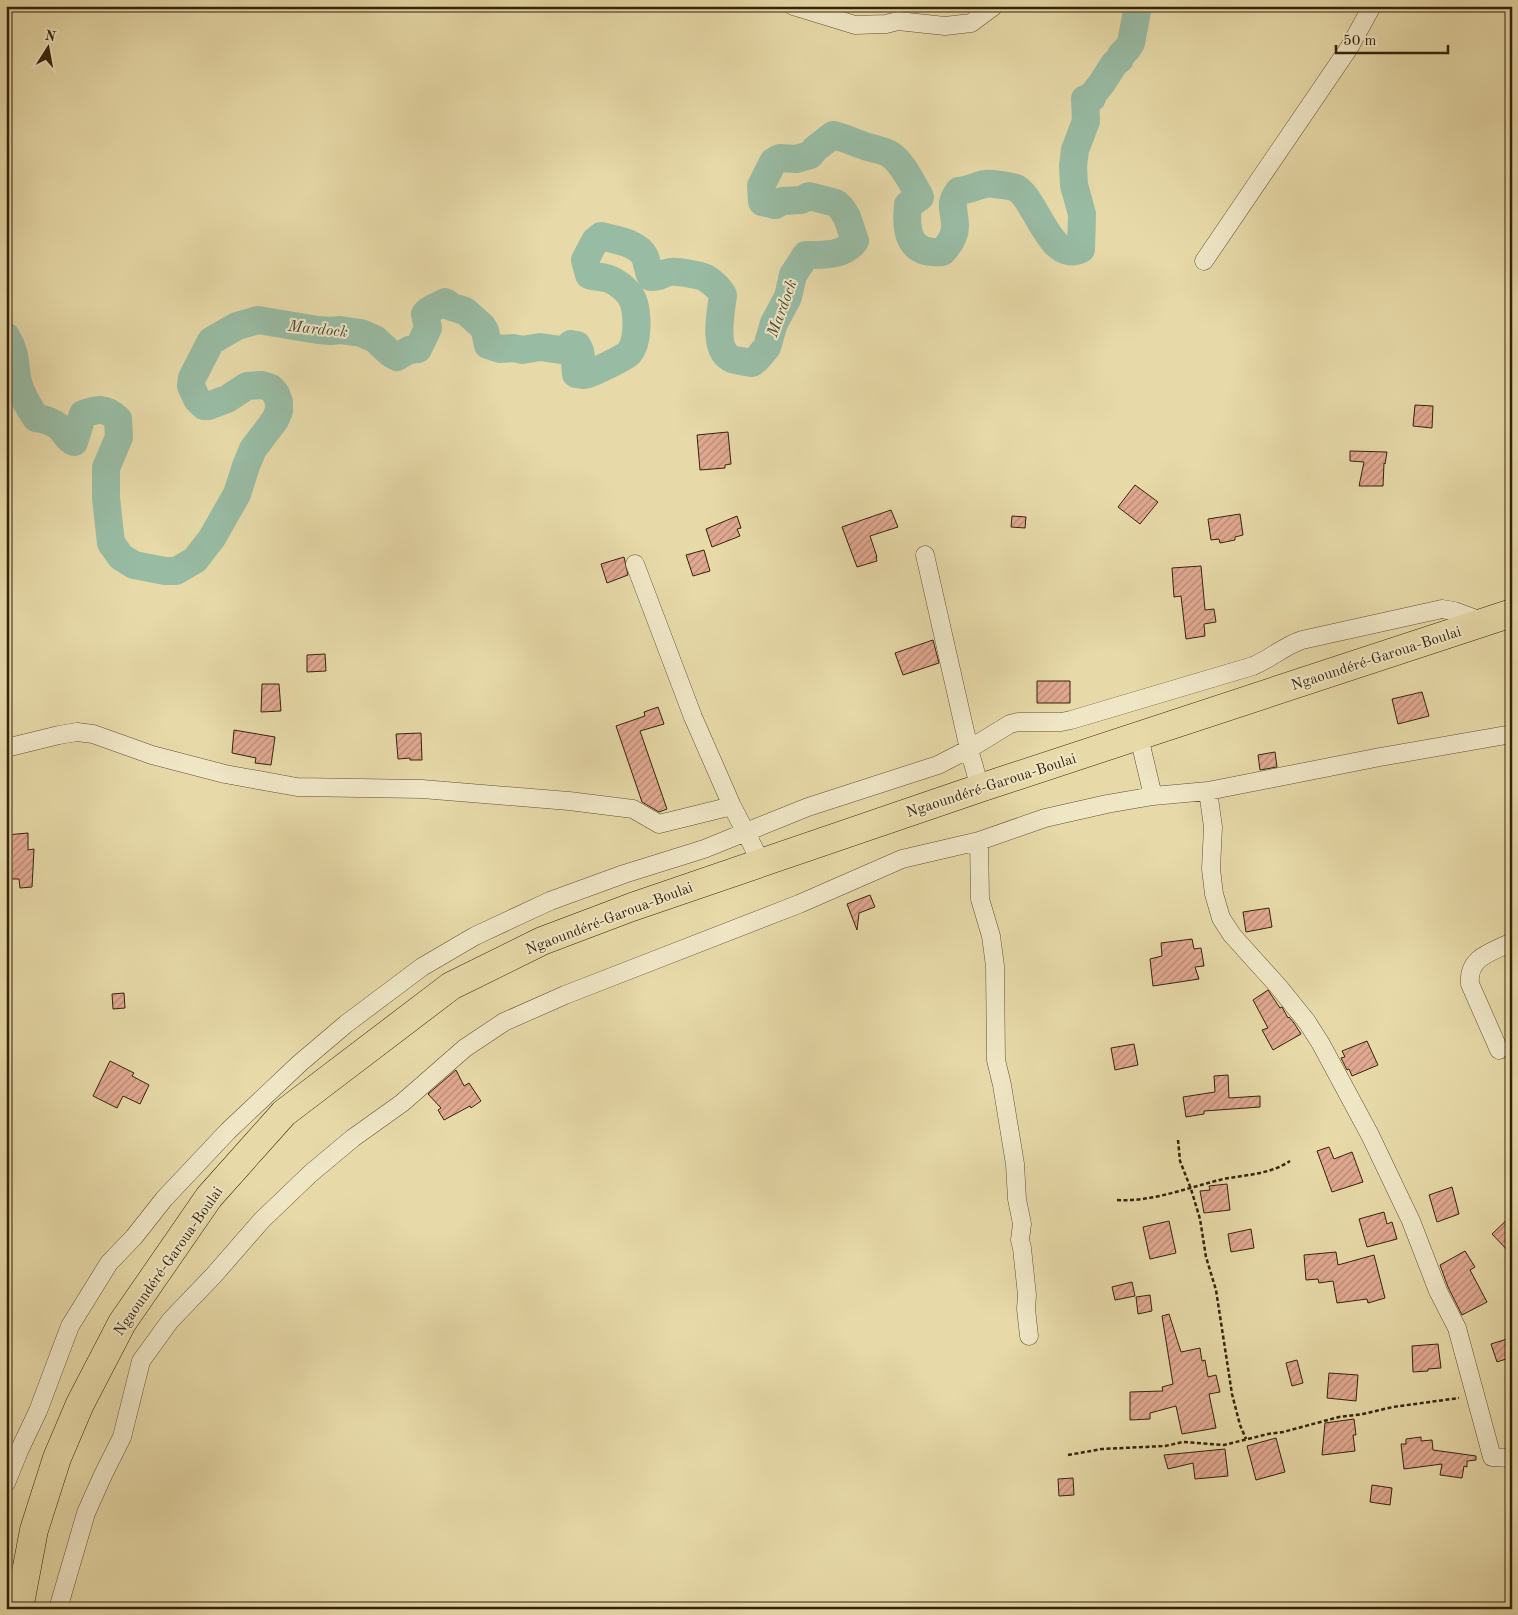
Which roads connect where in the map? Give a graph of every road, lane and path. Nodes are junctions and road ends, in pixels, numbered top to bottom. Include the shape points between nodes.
1 (793, 6) edge
2 (994, 6) edge
3 (1372, 6) edge
4 (1204, 261) dead end
5 (926, 555) dead end
6 (635, 564) dead end
7 (1512, 613) edge
8 (1484, 622) junction
9 (1512, 734) edge
10 (1139, 736) junction
11 (6, 748) edge
12 (969, 749) junction
13 (980, 788) junction
14 (1208, 791) junction
15 (1153, 796) junction
16 (732, 806) junction
17 (744, 832) junction
18 (979, 841) junction
19 (761, 862) junction
20 (1512, 942) edge
21 (1499, 1050) dead end
22 (1178, 1140) dead end
23 (1290, 1161) dead end
24 (1191, 1189) junction
25 (1117, 1200) dead end
26 (1029, 1336) dead end
27 (1474, 1392) junction
28 (1246, 1439) junction
29 (1068, 1455) dead end
30 (1512, 1458) edge
31 (6, 1483) edge
32 (19, 1609) edge
33 (58, 1609) edge

1 - 2 street via 856,24 898,21 945,26 971,23
3 - 4 street via 1349,48
5 - 12 street
6 - 16 street via 693,717
7 - 8 highway, Ngaoundéré-Garoua-Boulai
8 - 10 highway, Ngaoundéré-Garoua-Boulai
8 - 12 street via 1442,608 1302,640 1253,666 1140,701 1061,722 1010,724
9 - 14 street via 1380,756
10 - 13 highway, Ngaoundéré-Garoua-Boulai
10 - 15 street
11 - 16 street via 76,732 93,734 152,756 269,783 297,787 422,789 569,801 633,809 659,824
12 - 13 street
12 - 17 street via 938,765 808,807
13 - 19 highway, Ngaoundéré-Garoua-Boulai
14 - 15 street
14 - 27 street via 1213,826 1212,878 1221,918 1307,1022 1365,1127 1411,1221 1438,1292 1457,1328
15 - 18 street via 1045,818
16 - 17 street
17 - 19 street
17 - 31 street via 704,849 550,901 475,936 422,967 300,1063 228,1131 108,1263 70,1326
18 - 26 street via 980,899 991,936 995,966 996,1060 1015,1164
18 - 33 street via 902,859 799,904 504,1022 465,1048 402,1102 353,1138 262,1220 170,1321 141,1361 122,1437 86,1513
19 - 32 highway, Ngaoundéré-Garoua-Boulai via 542,941 451,986 284,1113 209,1197 122,1323 56,1458 34,1530
20 - 21 street via 1478,959 1469,975
22 - 24 path via 1180,1161
23 - 24 path via 1263,1174
24 - 25 path via 1128,1201
24 - 28 path via 1216,1290 1232,1394
27 - 28 path via 1467,1397 1339,1416
27 - 30 street via 1492,1457
28 - 29 path via 1224,1445 1183,1442

